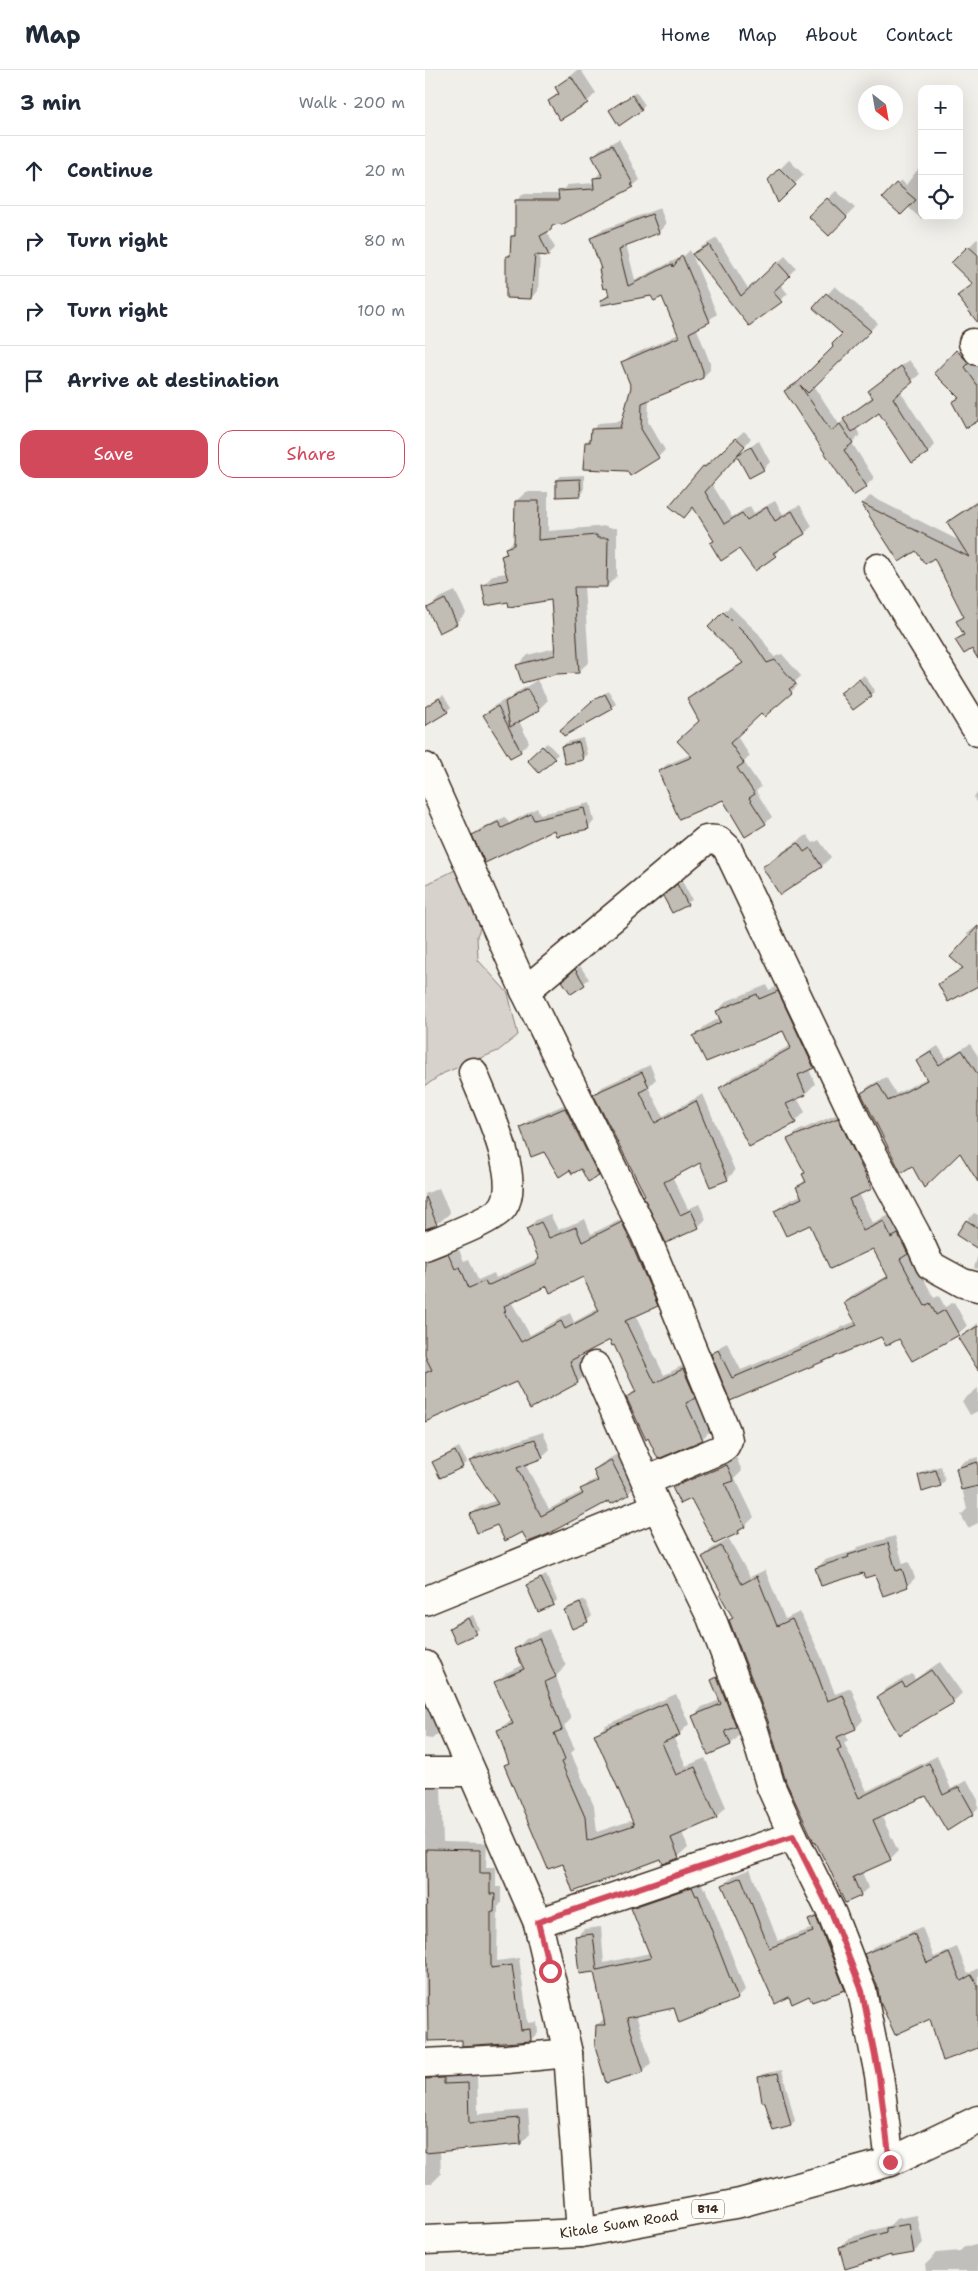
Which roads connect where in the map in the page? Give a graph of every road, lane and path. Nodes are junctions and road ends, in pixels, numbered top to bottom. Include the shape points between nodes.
1 (878, 568) dead end
2 (978, 732) edge
3 (425, 767) edge
4 (525, 992) junction
5 (473, 1072) dead end
6 (425, 1246) edge
7 (978, 1287) edge
8 (595, 1366) dead end
9 (646, 1481) junction
10 (657, 1507) junction
11 (425, 1601) edge
12 (425, 1665) edge
13 (425, 1772) edge
14 (471, 1772) junction
15 (793, 1836) junction
16 (538, 1922) junction
17 (567, 2053) junction
18 (425, 2063) edge
19 (978, 2120) edge
20 (890, 2162) junction
21 (581, 2233) junction
22 (425, 2240) edge

1 - 2 main road
3 - 4 main road
4 - 7 main road via 706,840 715,838 721,841 868,1145 930,1265 963,1283
4 - 9 main road via 645,1234 728,1440 719,1450
5 - 6 main road via 506,1157 509,1186 503,1207 480,1223
8 - 9 main road
9 - 10 main road
10 - 11 main road
10 - 15 main road via 711,1617 753,1727 771,1787
12 - 14 main road
13 - 14 main road
14 - 16 main road
15 - 16 main road
15 - 20 main road via 832,1914 862,1991 879,2076
16 - 17 main road
17 - 18 main road via 507,2060
17 - 21 main road
19 - 20 main road, Kitale Suam Road / B14
20 - 21 main road, Kitale Suam Road / B14 via 740,2204
21 - 22 main road, Kitale Suam Road / B14

